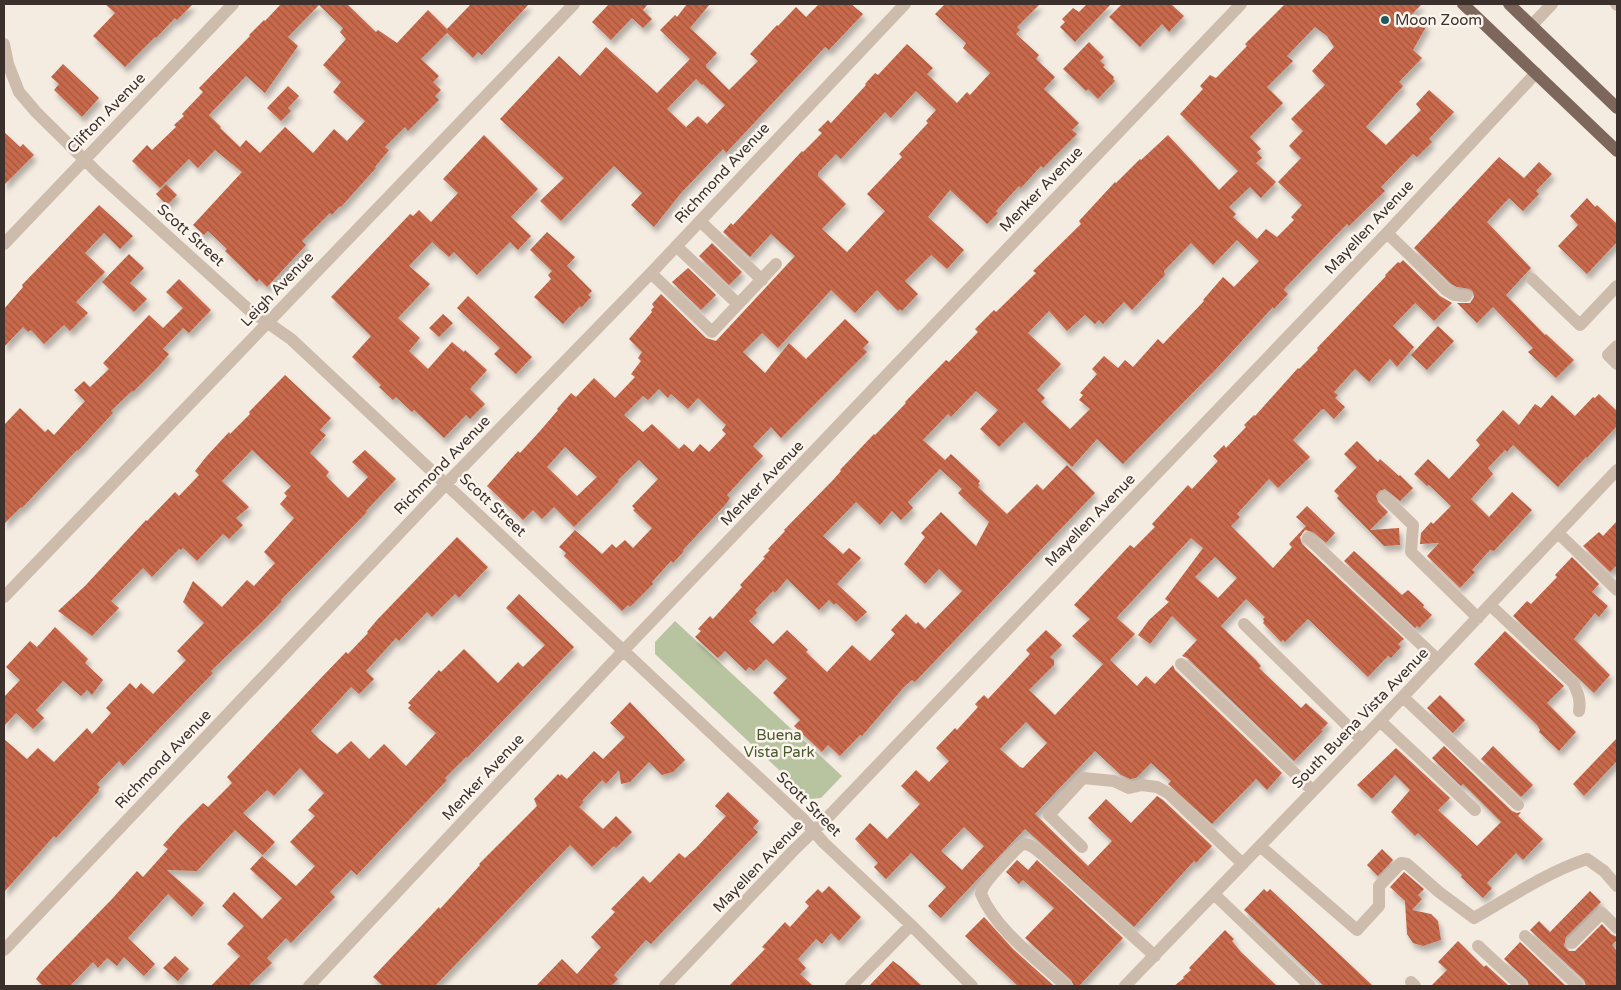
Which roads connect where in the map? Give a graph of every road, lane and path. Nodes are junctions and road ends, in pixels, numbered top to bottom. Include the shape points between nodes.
1 (233, 4) edge
2 (574, 4) edge
3 (905, 4) edge
4 (1241, 4) edge
5 (1463, 4) edge
6 (1508, 4) edge
7 (1552, 4) edge
8 (1531, 26) junction
9 (4, 44) edge
10 (1536, 73) junction
11 (1617, 108) edge
12 (1617, 151) edge
13 (84, 160) junction
14 (700, 221) junction
15 (1387, 232) junction
16 (4, 244) edge
17 (676, 246) junction
18 (776, 264) dead end
19 (651, 273) junction
20 (1532, 279) dead end
21 (762, 280) junction
22 (1617, 286) edge
23 (1466, 296) dead end
24 (738, 304) junction
25 (267, 323) junction
26 (1617, 346) edge
27 (1617, 364) edge
28 (1617, 470) edge
29 (446, 484) junction
30 (1384, 497) dead end
31 (1558, 533) junction
32 (1308, 538) dead end
33 (1617, 590) edge
34 (4, 597) edge
35 (1490, 605) junction
36 (1478, 618) junction
37 (1244, 624) dead end
38 (624, 650) junction
39 (1438, 660) junction
40 (1181, 664) dead end
41 (1403, 697) junction
42 (1579, 711) dead end
43 (1380, 720) junction
44 (1362, 740) junction
45 (1313, 791) junction
46 (1518, 805) dead end
47 (1475, 810) dead end
48 (814, 831) junction
49 (1260, 846) junction
50 (1082, 847) dead end
51 (1243, 864) junction
52 (1617, 886) edge
53 (1214, 894) junction
54 (911, 925) junction
55 (1617, 928) edge
56 (1525, 936) dead end
57 (1572, 943) dead end
58 (1478, 946) dead end
59 (4, 950) edge
60 (1155, 956) junction
61 (309, 986) edge
62 (665, 986) edge
63 (851, 986) edge
64 (972, 986) edge
65 (1066, 986) edge
66 (1126, 986) edge
67 (1310, 986) edge
68 (1520, 986) edge
69 (1578, 986) edge

1 - 13 street, Clifton Avenue
2 - 25 street, Leigh Avenue
3 - 14 street, Richmond Avenue
4 - 38 street, Menker Avenue
5 - 10 main road
6 - 8 main road
7 - 8 street
8 - 11 main road
9 - 13 street, Scott Street via 19,92
10 - 12 main road
10 - 15 street, Mayellen Avenue
13 - 16 street, Clifton Avenue
13 - 25 street, Scott Street
14 - 17 street, Richmond Avenue
14 - 21 street
15 - 23 street via 1446,290
15 - 48 street, Mayellen Avenue
17 - 19 street, Richmond Avenue
17 - 24 street
18 - 21 street
19 - 24 street via 712,332
19 - 29 street, Richmond Avenue
20 - 22 street via 1580,325
21 - 24 street
25 - 29 street, Scott Street via 291,339
25 - 34 street, Leigh Avenue
26 - 27 street via 1608,355
28 - 31 street, South Buena Vista Avenue
29 - 38 street, Scott Street
29 - 59 street, Richmond Avenue
30 - 36 street via 1413,525 1410,552
31 - 33 street
31 - 35 street, South Buena Vista Avenue
32 - 39 street
35 - 36 street, South Buena Vista Avenue
35 - 42 street via 1573,683 1578,692
36 - 39 street, South Buena Vista Avenue
37 - 44 street
38 - 48 street, Scott Street
38 - 61 street, Menker Avenue
39 - 41 street, South Buena Vista Avenue
40 - 45 street
41 - 43 street, South Buena Vista Avenue
41 - 46 street
43 - 44 street, South Buena Vista Avenue
43 - 47 street
44 - 45 street, South Buena Vista Avenue
45 - 49 street, South Buena Vista Avenue
48 - 54 street, Scott Street
48 - 62 street, Mayellen Avenue
49 - 51 street, South Buena Vista Avenue
49 - 52 street via 1357,930 1379,906 1379,886 1401,863 1407,864 1474,918 1508,897 1587,859
50 - 51 street via 1049,815 1083,778 1096,779 1114,781 1129,788 1142,785 1157,787
51 - 53 street, South Buena Vista Avenue
53 - 60 street, South Buena Vista Avenue
53 - 67 street
54 - 63 street
54 - 64 street, Scott Street
55 - 57 street via 1602,912
56 - 69 street
58 - 68 street
60 - 65 street via 1044,856 1025,844 984,885 981,894 999,922
60 - 66 street, South Buena Vista Avenue

